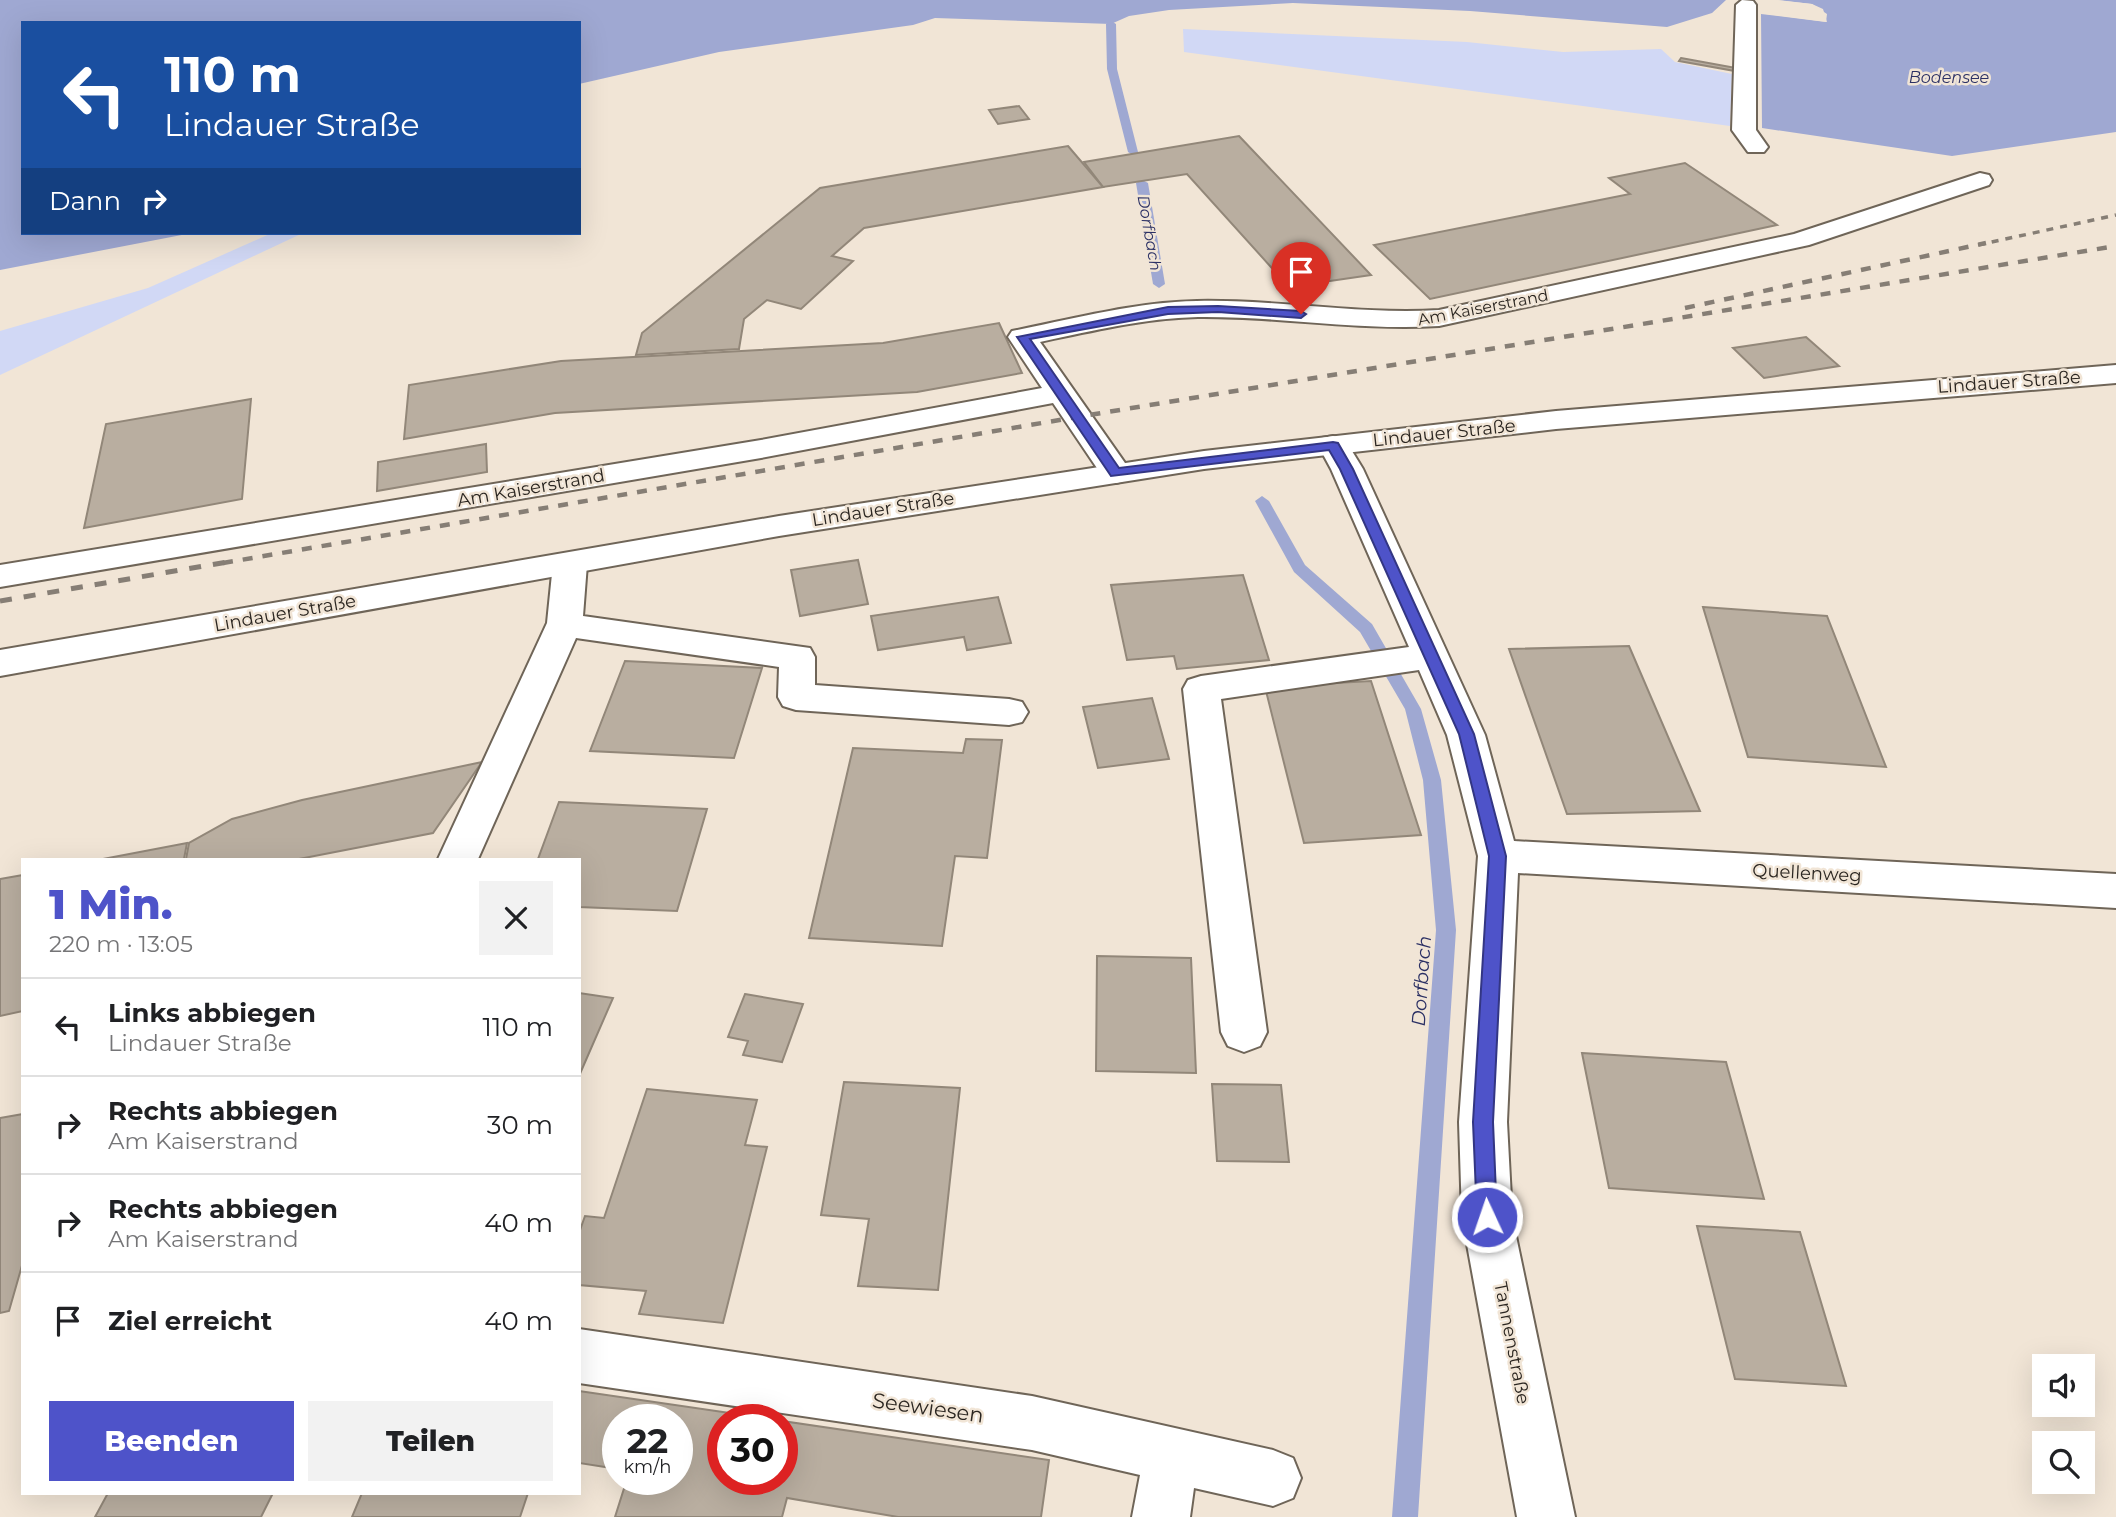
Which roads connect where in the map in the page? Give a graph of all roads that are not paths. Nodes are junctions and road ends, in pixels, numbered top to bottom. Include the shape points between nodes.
1 (1746, 5) dead end
2 (1756, 147) dead end
3 (1980, 180) dead end
4 (2116, 374) edge
5 (1061, 393) junction
6 (1333, 445) junction
7 (1116, 473) junction
8 (570, 564) junction
9 (0, 576) edge
10 (565, 623) junction
11 (1415, 657) junction
12 (0, 663) edge
13 (1009, 712) dead end
14 (1498, 856) junction
15 (458, 858) edge
16 (2116, 891) edge
17 (1244, 1032) dead end
18 (581, 1356) edge
19 (1172, 1456) junction
20 (1273, 1478) dead end
21 (1161, 1517) edge
22 (1546, 1517) edge

1 - 2 street via 1744,130
3 - 5 street, Am Kaiserstrand via 1800,240 1439,318 1406,321 1218,309 1168,311 1022,337
4 - 6 street, Lindauer Straße via 1556,420
5 - 7 street, Am Kaiserstrand
5 - 9 street, Am Kaiserstrand via 761,449
6 - 7 street, Lindauer Straße
6 - 11 street, Tannenstraße via 1347,469
7 - 8 street, Lindauer Straße
8 - 10 street
8 - 12 street, Lindauer Straße
10 - 13 street via 797,657 796,697
10 - 15 street
11 - 14 street, Tannenstraße via 1466,734
11 - 17 street via 1201,688
14 - 16 street, Quellenweg
14 - 22 street, Tannenstraße via 1483,1122 1487,1217
18 - 19 street, Seewiesen via 1032,1423
19 - 20 street, Seewiesen
19 - 21 street

